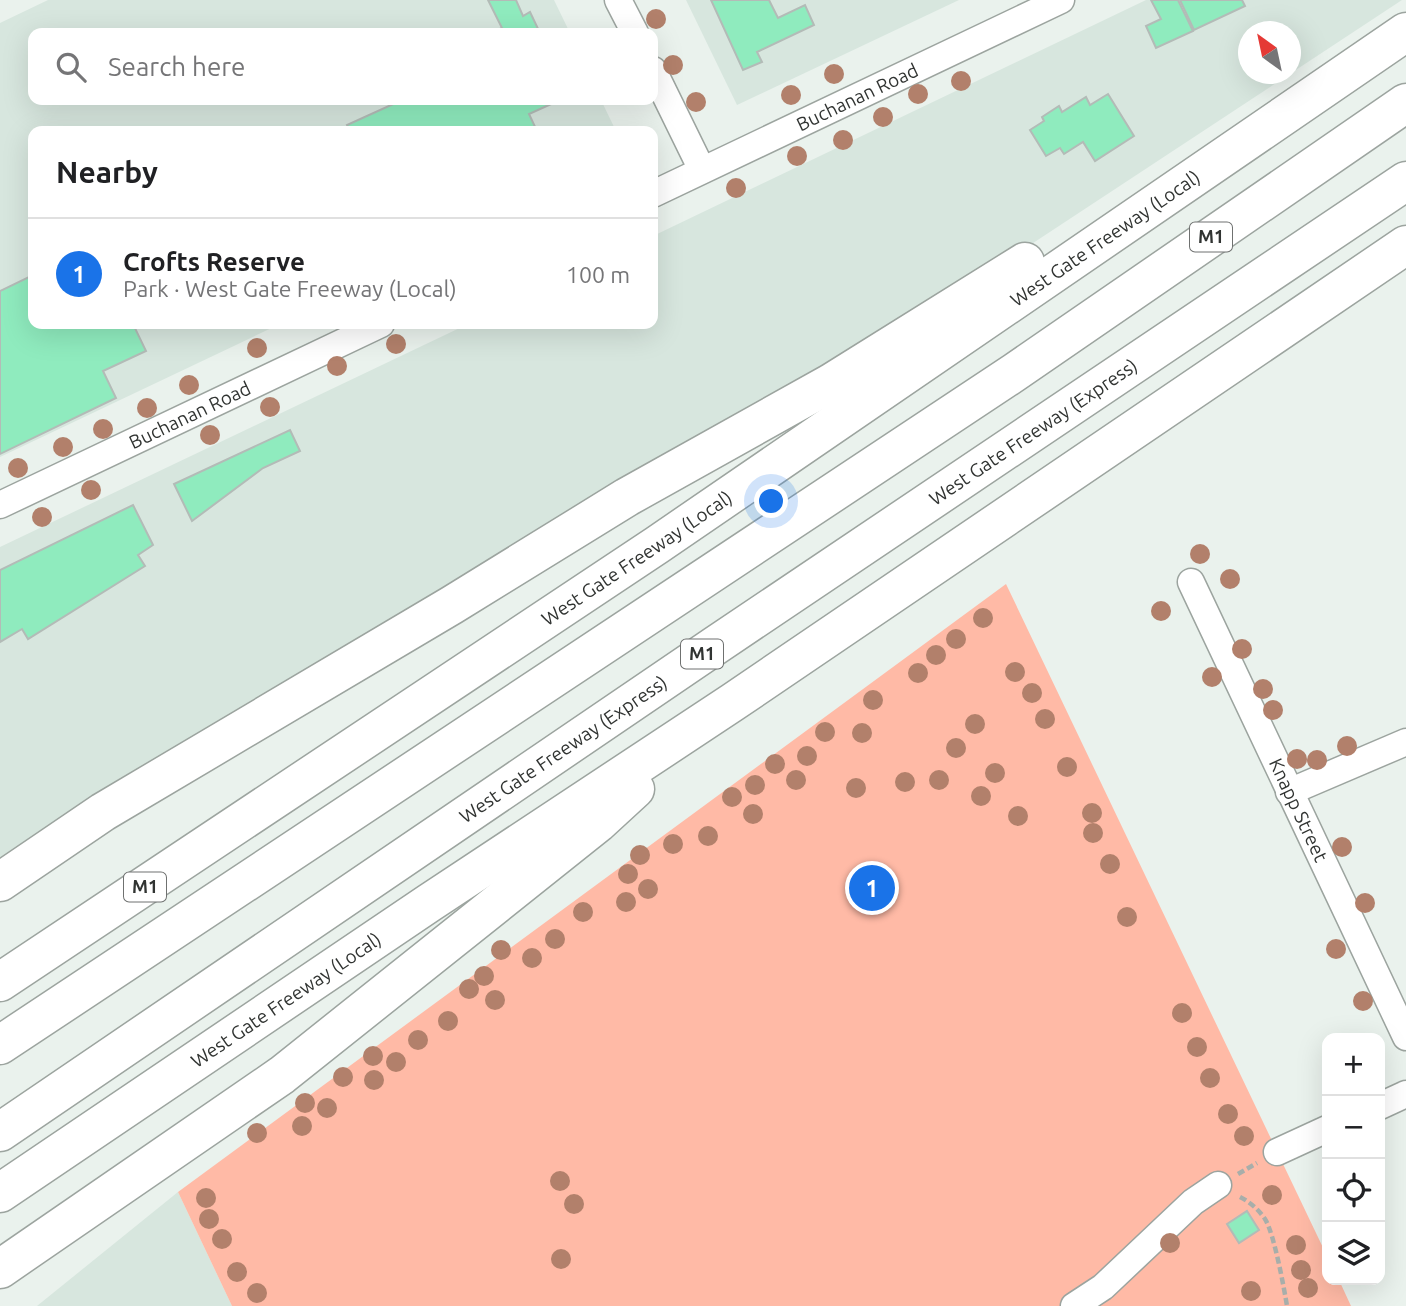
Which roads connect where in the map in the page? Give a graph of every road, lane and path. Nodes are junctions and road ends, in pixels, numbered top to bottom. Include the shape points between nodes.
1 (618, 0) edge
2 (1061, 0) edge
3 (1406, 22) edge
4 (632, 28) edge
5 (1406, 32) edge
6 (658, 80) edge
7 (1406, 103) edge
8 (702, 170) junction
9 (1406, 181) edge
10 (658, 192) edge
11 (1406, 245) edge
12 (370, 329) edge
13 (0, 505) edge
14 (1191, 582) dead end
15 (733, 702) junction
16 (1406, 741) edge
17 (1289, 792) junction
18 (0, 882) edge
19 (0, 982) edge
20 (1406, 1037) edge
21 (0, 1045) edge
22 (1406, 1094) edge
23 (1385, 1104) edge
24 (1322, 1131) edge
25 (0, 1132) edge
26 (1276, 1152) joint
27 (1218, 1185) junction
28 (0, 1193) edge
29 (0, 1269) edge
30 (1074, 1306) edge
31 (1287, 1306) edge

1 - 4 street
2 - 8 street, Buchanan Road
3 - 18 highway via 831,383 627,498 103,812
5 - 19 highway, West Gate Freeway (Local) / M1 via 668,537
6 - 8 street
7 - 21 highway, M1 via 1015,372
8 - 10 street, Buchanan Road
9 - 25 highway, West Gate Freeway (Express) / M1
11 - 15 highway, West Gate Freeway (Local)
12 - 13 street, Buchanan Road
14 - 17 street, Knapp Street
15 - 28 highway, West Gate Freeway (Local)
15 - 29 highway via 598,823 282,1075
16 - 17 street
17 - 20 street, Knapp Street
22 - 23 street
24 - 26 street
26 - 27 path
27 - 30 street via 1193,1202 1103,1287
27 - 31 path via 1250,1202 1266,1220

